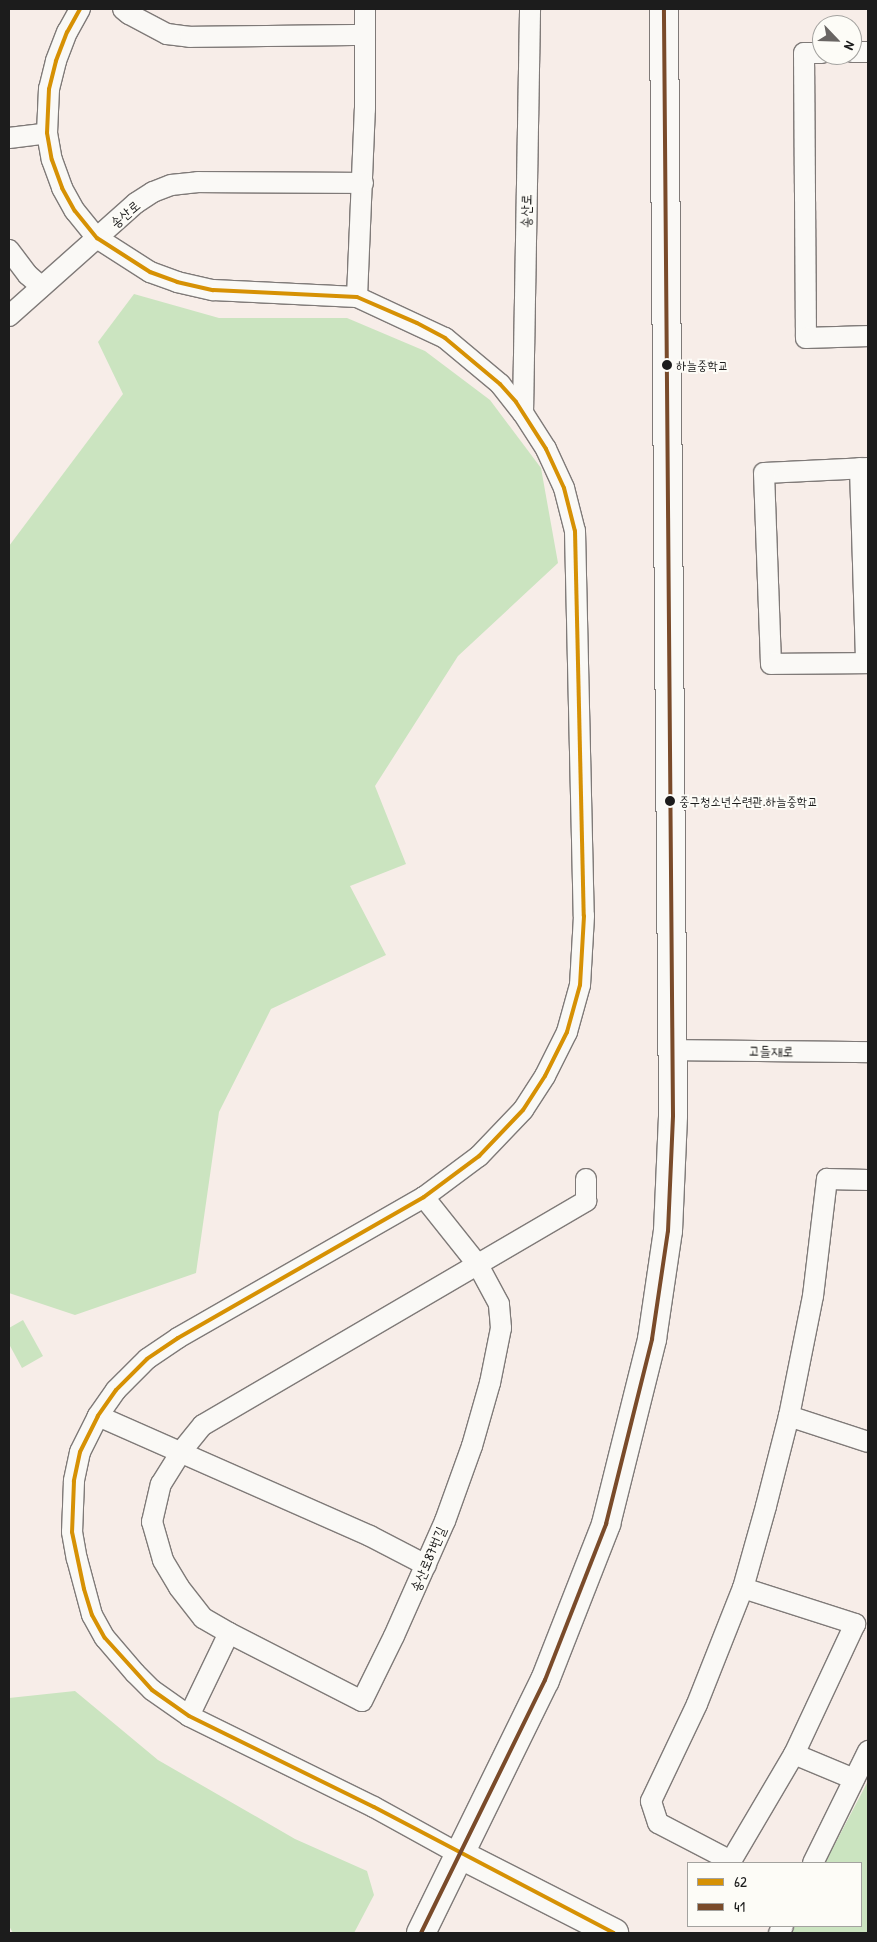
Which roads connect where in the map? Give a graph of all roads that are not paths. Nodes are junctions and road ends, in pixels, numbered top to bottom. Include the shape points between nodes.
1 (80, 9) edge
2 (123, 9) edge
3 (365, 9) edge
4 (530, 9) edge
5 (664, 9) edge
6 (365, 35) junction
7 (812, 53) edge
8 (47, 133) junction
9 (9, 138) edge
10 (363, 183) junction
11 (97, 238) junction
12 (9, 250) edge
13 (42, 287) junction
14 (357, 297) junction
15 (9, 316) edge
16 (868, 336) edge
17 (523, 413) junction
18 (864, 468) edge
19 (867, 663) edge
20 (673, 1050) junction
21 (868, 1052) edge
22 (586, 1179) dead end
23 (868, 1180) edge
24 (424, 1197) junction
25 (478, 1265) junction
26 (98, 1416) junction
27 (789, 1416) junction
28 (868, 1442) edge
29 (180, 1452) junction
30 (426, 1565) junction
31 (743, 1588) junction
32 (230, 1633) junction
33 (189, 1716) junction
34 (868, 1751) edge
35 (794, 1754) junction
36 (854, 1779) junction
37 (461, 1855) junction
38 (813, 1862) edge
39 (421, 1933) edge
40 (614, 1933) edge

1 - 8 street, 송산로 via 66,32 56,61 49,89
2 - 6 street via 167,34
3 - 6 street
4 - 17 street, 송산로
5 - 20 street
6 - 10 street
7 - 16 street via 804,53 806,338
8 - 9 street
8 - 11 street, 송산로 via 62,188 74,211
10 - 11 street, 송산로 via 198,182 171,185 136,204
10 - 14 street
11 - 13 street
11 - 14 street, 송산로 via 150,272 177,282 213,290
12 - 13 street
13 - 15 street
14 - 17 street, 송산로 via 445,338 500,384
17 - 24 street, 송산로 via 546,449 564,488 575,531 584,916 580,985 567,1032 523,1110 479,1156
18 - 19 street
18 - 19 street via 764,473 771,664
20 - 21 street, 고들재로
20 - 37 street via 668,1231 654,1329 606,1524 545,1680
22 - 25 street via 586,1201
23 - 27 street via 826,1179 813,1296
24 - 25 street, 송산로87번길
24 - 26 street, 송산로 via 170,1343 147,1359 116,1390
25 - 29 street via 203,1425
25 - 30 street, 송산로87번길 via 499,1304 501,1328 472,1446
26 - 29 street
26 - 33 street, 송산로 via 80,1452 74,1481 72,1532 84,1589 92,1615 105,1638 152,1690
27 - 28 street
27 - 31 street
29 - 30 street via 370,1536
29 - 32 street via 161,1484 152,1522 162,1560 203,1618
30 - 32 street, 송산로87번길 via 362,1702
31 - 35 street via 855,1624
31 - 35 street via 697,1704 652,1801 658,1823 731,1861
32 - 33 street
33 - 37 street, 송산로 via 374,1807
34 - 36 street
35 - 36 street
36 - 38 street
37 - 39 street
37 - 40 street

